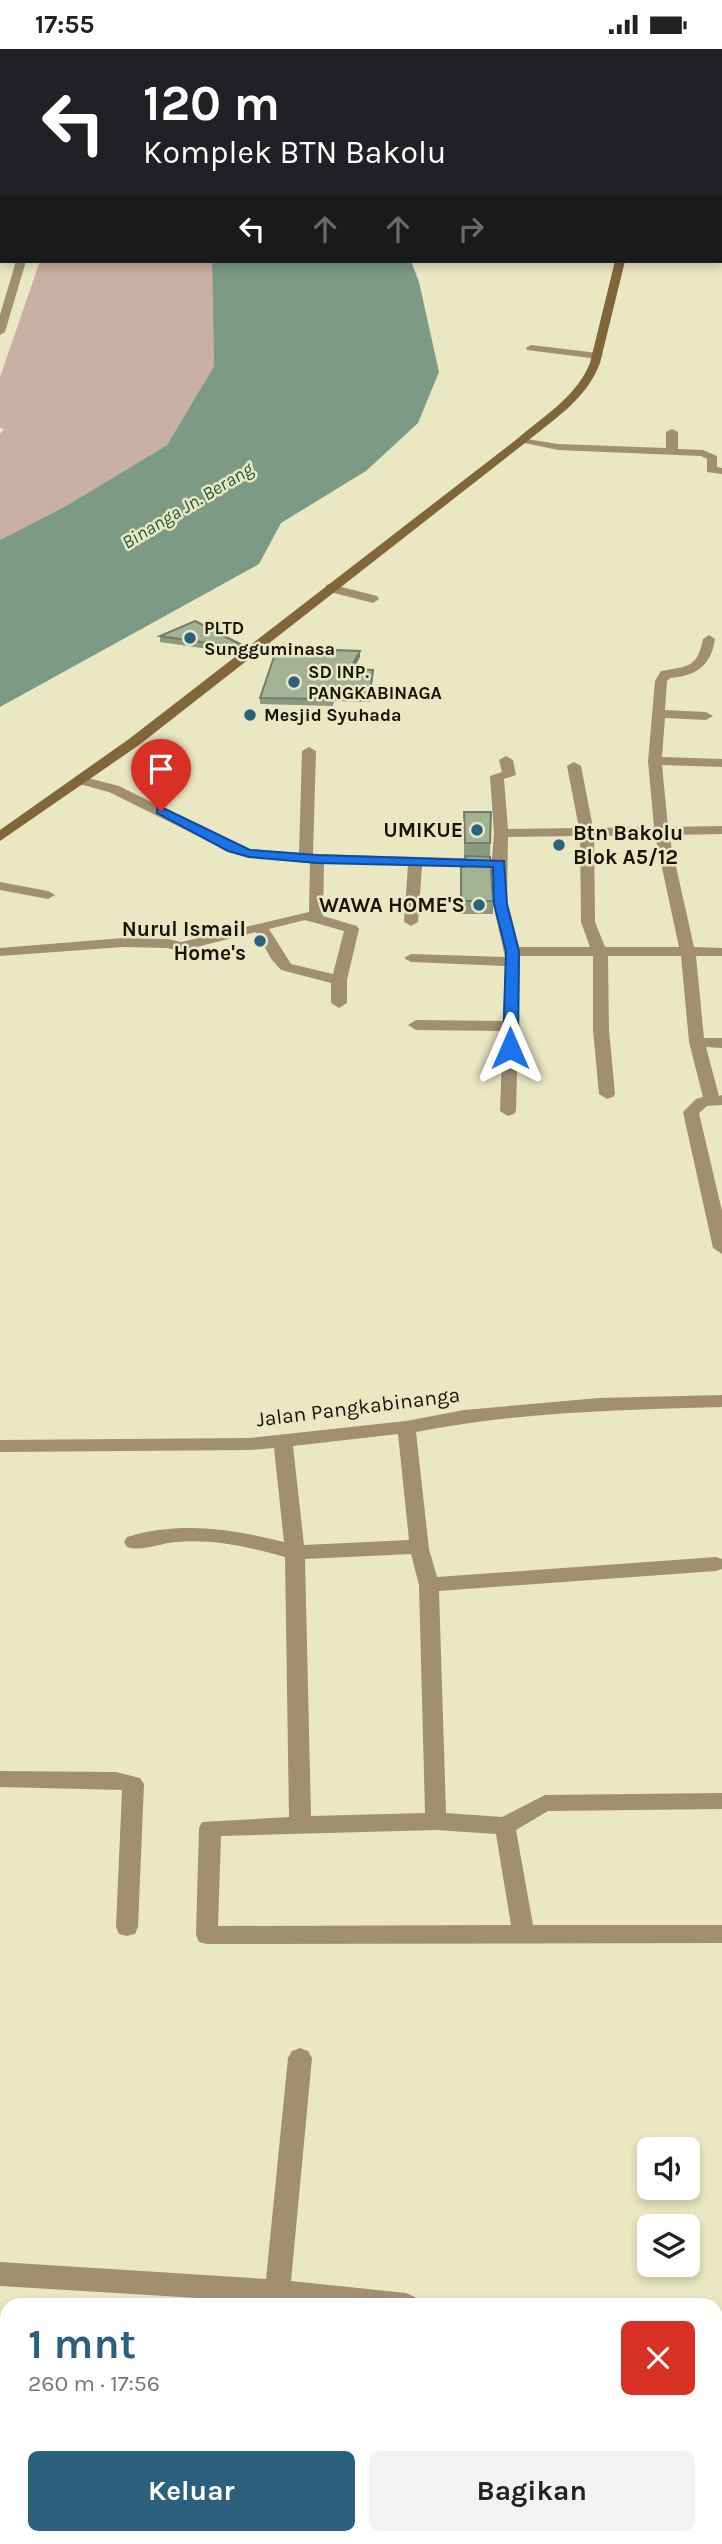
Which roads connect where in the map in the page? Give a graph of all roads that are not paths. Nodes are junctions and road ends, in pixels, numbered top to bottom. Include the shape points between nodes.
1 (20, 263) edge
2 (621, 263) edge
3 (4, 306) edge
4 (0, 332) edge
5 (531, 348) dead end
6 (598, 356) junction
7 (672, 432) dead end
8 (523, 442) junction
9 (672, 452) junction
10 (716, 470) edge
11 (707, 484) dead end
12 (337, 590) junction
13 (373, 599) dead end
14 (709, 639) dead end
15 (660, 714) junction
16 (706, 716) dead end
17 (309, 751) dead end
18 (506, 760) dead end
19 (655, 761) junction
20 (722, 763) edge
21 (574, 765) dead end
22 (80, 780) junction
23 (661, 830) junction
24 (722, 830) edge
25 (587, 832) junction
26 (501, 833) junction
27 (0, 837) edge
28 (312, 858) junction
29 (415, 863) junction
30 (499, 863) junction
31 (0, 886) edge
32 (48, 895) dead end
33 (316, 918) junction
34 (411, 922) dead end
35 (261, 927) junction
36 (0, 952) edge
37 (688, 953) junction
38 (722, 953) edge
39 (600, 954) junction
40 (512, 956) junction
41 (411, 958) dead end
42 (339, 980) junction
43 (339, 1003) dead end
44 (416, 1025) dead end
45 (511, 1026) junction
46 (698, 1042) junction
47 (722, 1043) edge
48 (607, 1094) dead end
49 (717, 1100) edge
50 (509, 1111) dead end
51 (722, 1248) edge
52 (722, 1401) edge
53 (406, 1427) junction
54 (283, 1442) junction
55 (0, 1446) edge
56 (134, 1542) dead end
57 (420, 1547) junction
58 (295, 1552) junction
59 (716, 1564) dead end
60 (429, 1584) junction
61 (0, 1779) edge
62 (722, 1801) edge
63 (436, 1821) junction
64 (300, 1825) junction
65 (505, 1826) junction
66 (127, 1927) dead end
67 (722, 1934) edge
68 (524, 1936) junction
69 (300, 2058) dead end
70 (0, 2274) edge
71 (278, 2298) edge

1 - 3 street
2 - 6 main road
3 - 4 street
5 - 6 street
6 - 8 main road via 583,388
7 - 9 street
8 - 9 street
8 - 12 main road
9 - 10 street via 712,456
10 - 11 street
12 - 13 street
12 - 22 main road
14 - 15 street via 706,656 694,669 663,677
15 - 16 street
15 - 19 street
17 - 28 street
18 - 26 street via 509,775 497,776
19 - 20 street
19 - 23 street
21 - 25 street
22 - 27 main road
22 - 28 street via 114,789 233,848 264,856
23 - 24 street
23 - 25 street
23 - 37 street
25 - 26 street
25 - 39 street via 588,922
26 - 30 street
28 - 29 street
28 - 33 street
29 - 30 street
29 - 34 street
30 - 40 street via 500,904
31 - 32 street
33 - 35 street via 305,915
33 - 42 street via 352,929
35 - 36 street via 181,947 141,942
35 - 42 street via 286,967
37 - 38 street
37 - 39 street
37 - 46 street
39 - 40 street
39 - 48 street
40 - 41 street
40 - 45 street
42 - 43 street
44 - 45 street
45 - 50 street
46 - 47 street
46 - 49 street
49 - 51 street via 702,1102 691,1112
52 - 53 street, Jalan Pangkabinanga via 599,1404 464,1416
53 - 54 street, Jalan Pangkabinanga
53 - 57 street
54 - 55 street, Jalan Pangkabinanga
54 - 58 street
56 - 58 street via 210,1535
57 - 58 street
57 - 60 street
58 - 64 street
59 - 60 street
60 - 63 street
61 - 66 street via 133,1784
62 - 65 street via 545,1803
63 - 64 street
63 - 65 street
64 - 68 street via 210,1828 207,1935
65 - 68 street
67 - 68 street
69 - 71 street
70 - 71 street

